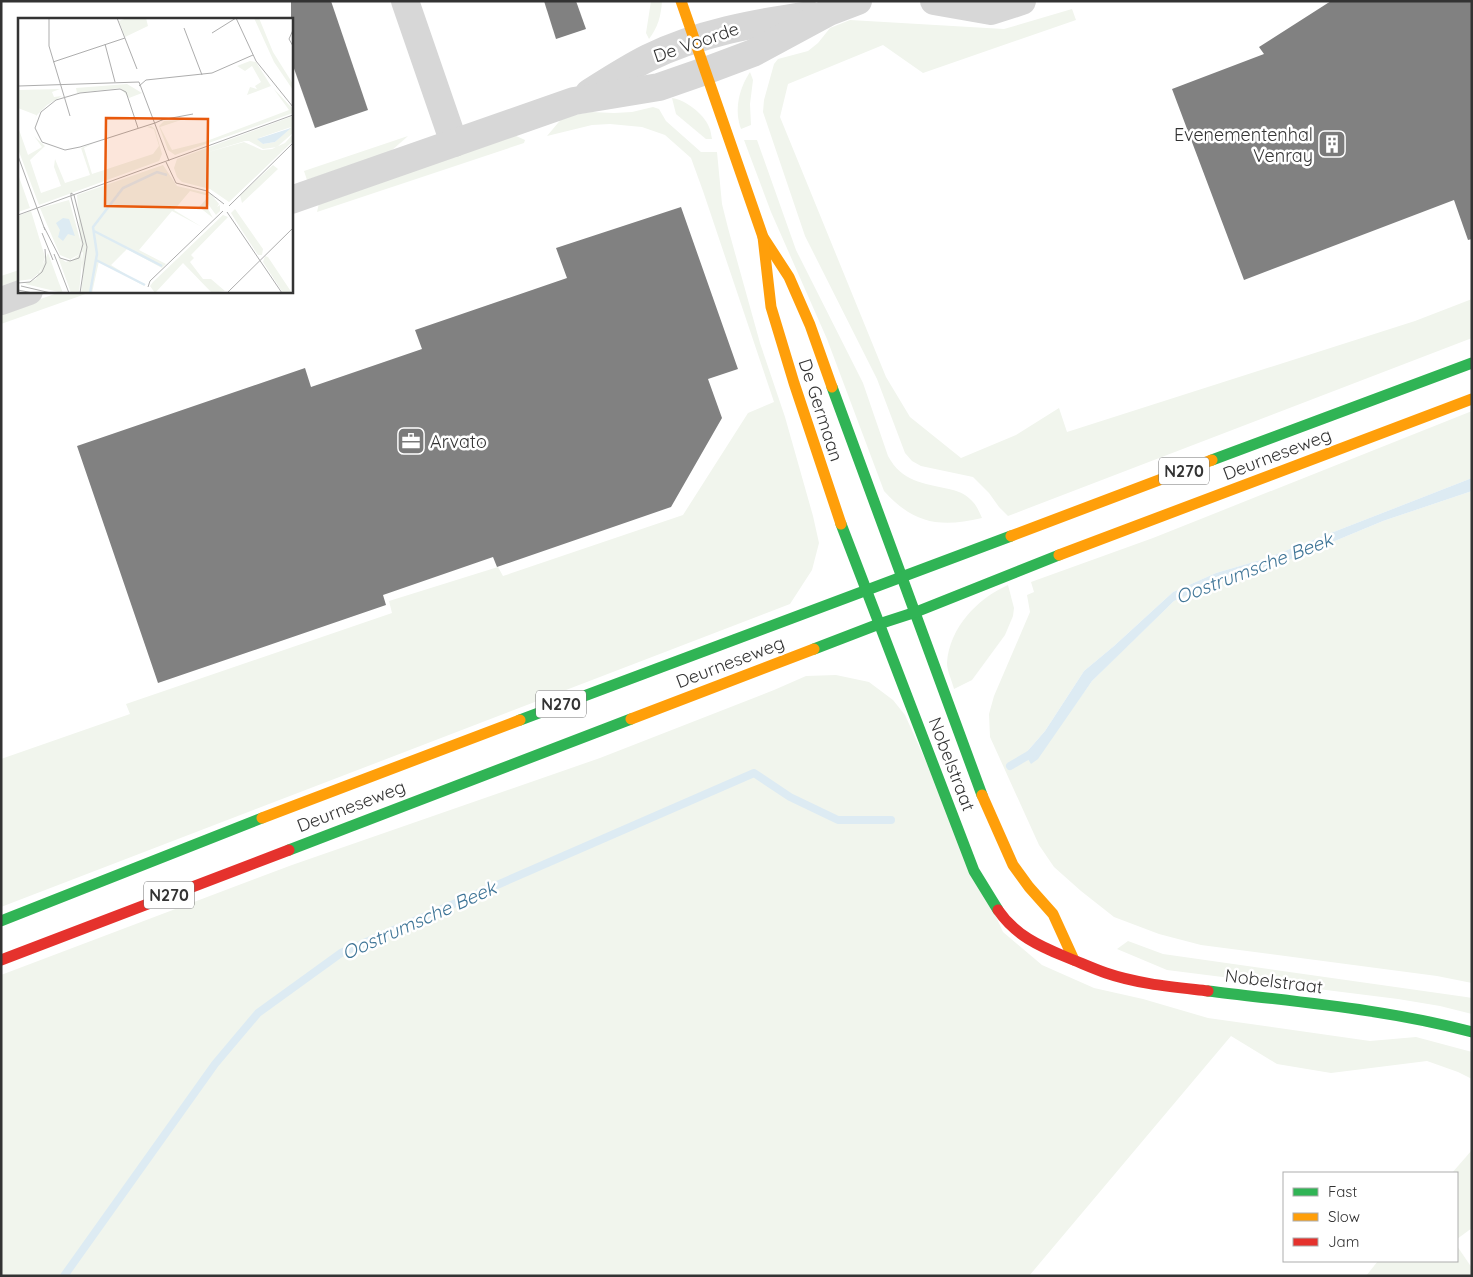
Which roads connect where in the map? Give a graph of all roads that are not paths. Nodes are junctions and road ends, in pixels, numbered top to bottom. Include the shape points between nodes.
1 (405, 1) edge
2 (681, 1) edge
3 (858, 1) edge
4 (934, 1) edge
5 (1022, 1) edge
6 (829, 12) junction
7 (694, 40) junction
8 (705, 72) junction
9 (574, 101) junction
10 (454, 143) junction
11 (292, 200) edge
12 (763, 237) junction
13 (26, 292) edge
14 (1, 301) edge
15 (1472, 363) edge
16 (1472, 399) edge
17 (901, 576) junction
18 (868, 590) junction
19 (916, 612) junction
20 (879, 624) junction
21 (1, 921) edge
22 (1, 960) edge
23 (1074, 960) junction
24 (1472, 1032) edge

1 - 10 street
2 - 7 main road, De Germaan
3 - 6 street, De Voorde
4 - 5 street via 991,11
6 - 7 street, De Voorde via 744,25
6 - 8 street, De Voorde via 753,53
7 - 8 main road, De Germaan
7 - 9 street, De Voorde via 648,58
8 - 9 street, De Voorde via 659,87
8 - 12 main road, De Germaan
9 - 10 street, De Voorde
10 - 11 street, De Voorde
12 - 17 main road, De Germaan via 788,277 810,325
12 - 18 main road, De Germaan via 777,332 836,511
13 - 14 street
15 - 17 main road, Deurneseweg / N270
16 - 19 main road, Deurneseweg / N270
17 - 18 main road, Deurneseweg / N270
17 - 19 main road, De Germaan
18 - 20 main road, De Germaan
18 - 21 main road, Deurneseweg / N270 via 369,776
19 - 20 main road, Deurneseweg / N270
19 - 23 main road, Nobelstraat via 1006,851 1028,886 1053,914
20 - 22 main road, Deurneseweg / N270
20 - 23 main road, Nobelstraat via 982,886 1004,919 1021,935
23 - 24 main road, Nobelstraat via 1106,973 1154,984 1376,1012

